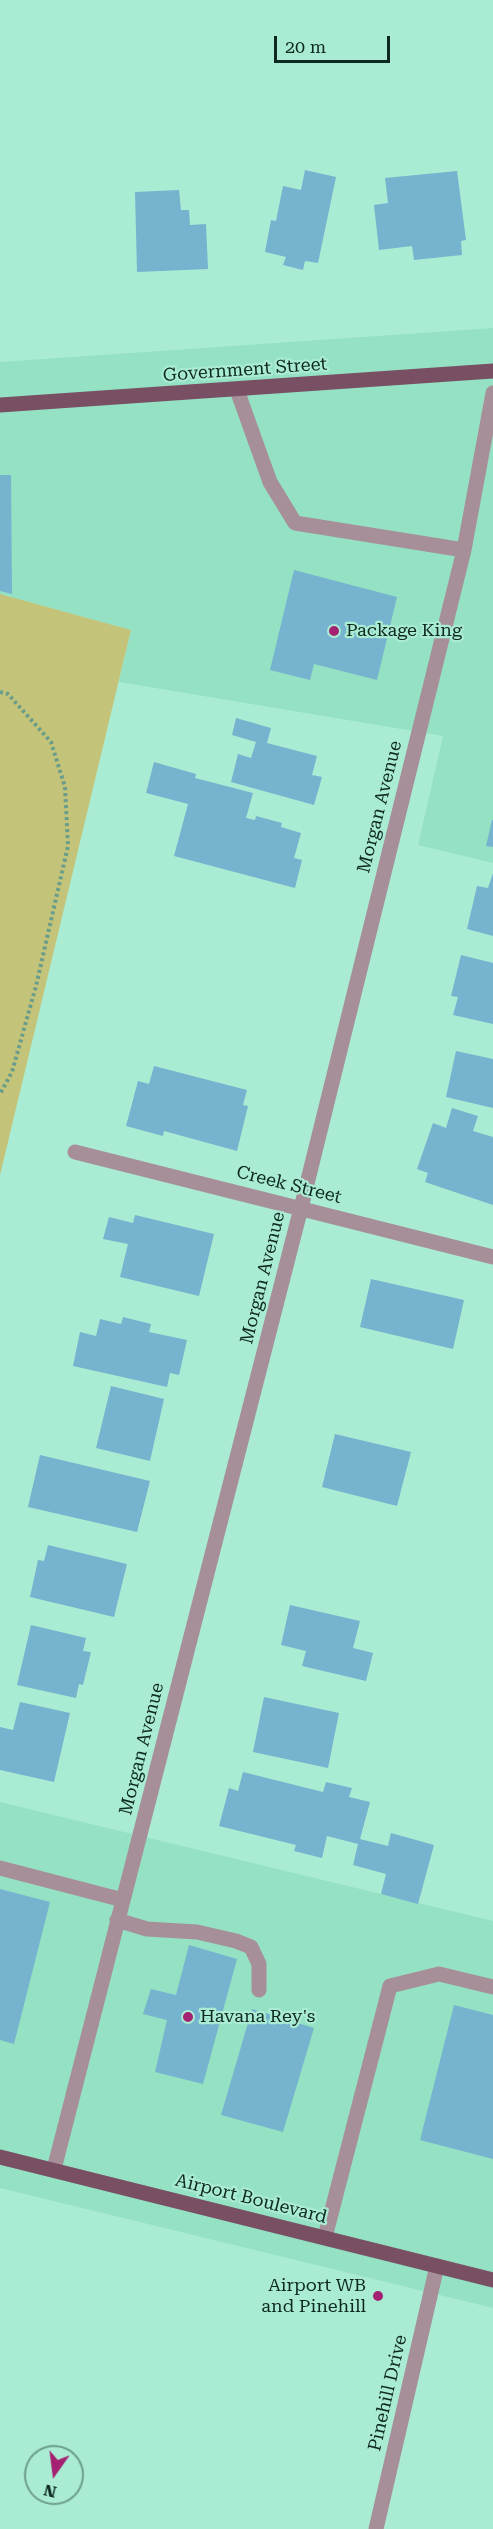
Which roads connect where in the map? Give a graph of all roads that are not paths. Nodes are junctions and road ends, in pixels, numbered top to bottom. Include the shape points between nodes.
1 (493, 371) edge
2 (237, 390) junction
3 (493, 393) edge
4 (0, 405) edge
5 (464, 550) junction
6 (75, 1152) dead end
7 (301, 1208) junction
8 (493, 1257) edge
9 (0, 1868) edge
10 (123, 1900) junction
11 (117, 1920) junction
12 (493, 1987) edge
13 (259, 1990) dead end
14 (0, 2157) edge
15 (54, 2169) junction
16 (325, 2237) junction
17 (437, 2266) junction
18 (493, 2280) edge
19 (376, 2529) edge

1 - 2 main road, Government Street
2 - 4 main road, Government Street
2 - 5 street via 270,482 295,523
3 - 5 street, Morgan Avenue
5 - 7 street, Morgan Avenue
6 - 7 street, Creek Street
7 - 8 street, Creek Street
7 - 10 street, Morgan Avenue
9 - 10 street
10 - 11 street, Morgan Avenue
11 - 13 street via 147,1929 197,1932 250,1947 259,1964
11 - 15 street, Morgan Avenue
12 - 16 street via 439,1974 390,1986
14 - 15 main road, Airport Boulevard
15 - 16 main road, Airport Boulevard
16 - 17 main road, Airport Boulevard
17 - 18 main road, Airport Boulevard
17 - 19 street, Pinehill Drive

